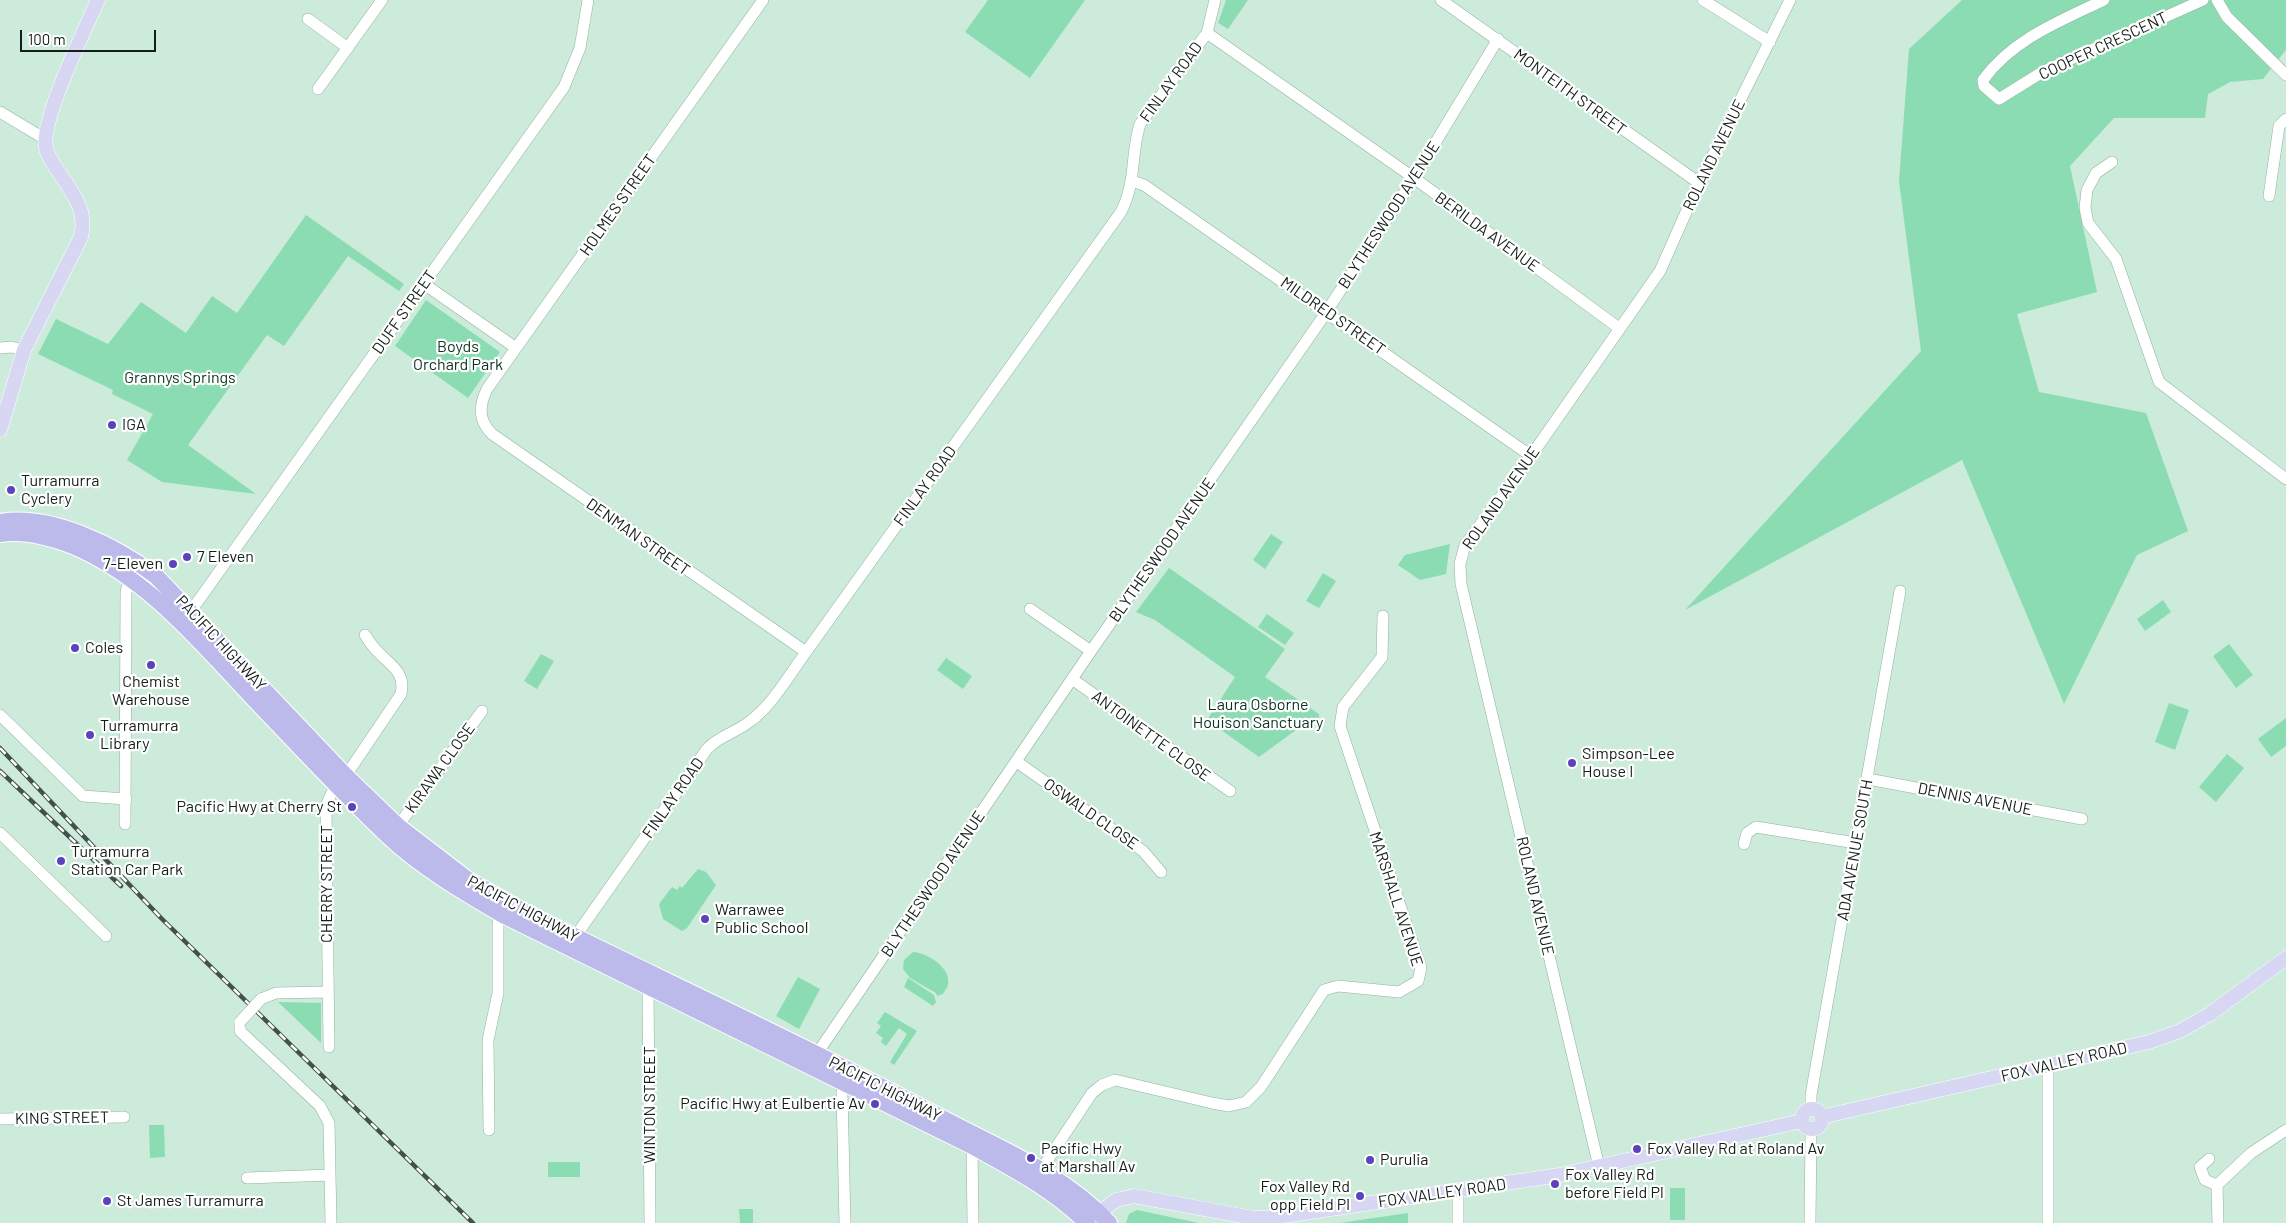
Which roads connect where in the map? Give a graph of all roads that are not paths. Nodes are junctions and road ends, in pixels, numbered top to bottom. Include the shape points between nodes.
1 (98, 0) edge
2 (382, 0) edge
3 (588, 0) edge
4 (763, 0) edge
5 (1215, 0) edge
6 (1440, 0) edge
7 (1703, 0) edge
8 (1790, 0) edge
9 (2104, 0) edge
10 (2203, 0) edge
11 (2217, 0) edge
12 (308, 19) dead end
13 (1207, 33) junction
14 (1498, 39) junction
15 (1770, 42) junction
16 (348, 48) junction
17 (2286, 75) edge
18 (318, 89) dead end
19 (0, 112) edge
20 (2286, 119) edge
21 (45, 138) junction
22 (2112, 162) dead end
23 (1414, 178) junction
24 (1132, 181) junction
25 (1699, 184) junction
26 (2270, 196) dead end
27 (424, 284) junction
28 (1326, 312) junction
29 (1619, 328) junction
30 (0, 348) edge
31 (516, 348) junction
32 (24, 350) junction
33 (480, 413) joint
34 (0, 430) edge
35 (1531, 456) junction
36 (2286, 479) edge
37 (0, 522) edge
38 (0, 534) edge
39 (140, 564) junction
40 (130, 578) junction
41 (1900, 591) dead end
42 (1030, 609) dead end
43 (191, 611) junction
44 (1382, 616) dead end
45 (365, 635) dead end
46 (1091, 651) junction
47 (806, 652) junction
48 (1072, 679) junction
49 (482, 711) dead end
50 (0, 715) edge
51 (1017, 762) junction
52 (1868, 779) junction
53 (341, 780) junction
54 (1230, 791) dead end
55 (126, 799) junction
56 (2082, 819) dead end
57 (125, 824) dead end
58 (398, 826) junction
59 (0, 833) edge
60 (1856, 843) junction
61 (1744, 844) dead end
62 (1161, 872) dead end
63 (503, 915) junction
64 (106, 936) dead end
65 (575, 937) junction
66 (2286, 958) edge
67 (648, 986) junction
68 (327, 992) junction
69 (329, 1047) dead end
70 (816, 1055) junction
71 (2048, 1065) junction
72 (845, 1076) junction
73 (1816, 1113) junction
74 (124, 1117) dead end
75 (0, 1119) edge
76 (1807, 1125) junction
77 (489, 1130) dead end
78 (2286, 1130) edge
79 (972, 1146) junction
80 (2209, 1159) dead end
81 (1600, 1167) junction
82 (1042, 1170) junction
83 (330, 1175) junction
84 (247, 1178) dead end
85 (2217, 1185) junction
86 (1458, 1191) junction
87 (1104, 1218) edge
88 (331, 1223) edge
89 (650, 1223) edge
90 (845, 1223) edge
91 (973, 1223) edge
92 (1086, 1223) edge
93 (1458, 1223) edge
94 (1810, 1223) edge
95 (2048, 1223) edge
96 (2218, 1223) edge

1 - 21 main road via 50,114
2 - 16 street
3 - 27 street, DUFF STREET via 580,48 564,86
4 - 31 street, HOLMES STREET
5 - 13 street, FINLAY ROAD
6 - 14 street, MONTEITH STREET
7 - 15 street
8 - 15 street, ROLAND AVENUE
9 - 10 street, COOPER CRESCENT via 2020,43 1993,67 1983,80 1984,86 1999,99 2044,71
11 - 17 street via 2227,17
12 - 16 street
13 - 23 street, BERILDA AVENUE
13 - 24 street, FINLAY ROAD via 1140,124 1135,140
14 - 23 street, BLYTHESWOOD AVENUE
14 - 25 street, MONTEITH STREET
15 - 25 street, ROLAND AVENUE
16 - 18 street
19 - 21 street
20 - 26 street via 2279,126
21 - 32 main road via 47,154 79,203 84,225 76,249
22 - 36 street via 2096,173 2086,190 2088,223 2116,259 2159,382
23 - 28 street, BLYTHESWOOD AVENUE
23 - 29 street, BERILDA AVENUE
24 - 28 street, MILDRED STREET via 1144,185
24 - 47 street, FINLAY ROAD via 1120,212
25 - 29 street, ROLAND AVENUE via 1660,271
27 - 31 street
27 - 43 street, DUFF STREET
28 - 35 street, MILDRED STREET
28 - 46 street, BLYTHESWOOD AVENUE
29 - 35 street, ROLAND AVENUE
30 - 32 street
31 - 33 street, HOLMES STREET via 487,389
32 - 34 main road
33 - 47 street, DENMAN STREET via 492,434
35 - 81 street, ROLAND AVENUE via 1465,545 1460,557 1460,574
37 - 39 highway, PACIFIC HIGHWAY via 29,522 70,531 102,543
38 - 40 highway, PACIFIC HIGHWAY via 18,532 47,536 98,557
39 - 40 street
39 - 43 highway, PACIFIC HIGHWAY
40 - 53 highway, PACIFIC HIGHWAY via 146,589
40 - 55 street via 126,592
41 - 52 street, ADA AVENUE SOUTH
42 - 46 street
43 - 53 highway, PACIFIC HIGHWAY
44 - 82 street, MARSHALL AVENUE via 1382,657 1343,707 1340,726 1421,968 1418,981 1399,992 1338,986 1324,990 1261,1087 1246,1102 1229,1106 1114,1080 1102,1084 1092,1093
45 - 53 street, CHERRY STREET via 399,672 401,694
46 - 48 street, BLYTHESWOOD AVENUE
47 - 65 street, FINLAY ROAD via 759,714 707,749
48 - 51 street, BLYTHESWOOD AVENUE
48 - 54 street, ANTOINETTE CLOSE
49 - 58 street, KIRAWA CLOSE
50 - 55 street via 83,796
51 - 62 street, OSWALD CLOSE via 1143,851
51 - 70 street, BLYTHESWOOD AVENUE
52 - 56 street, DENNIS AVENUE
52 - 60 street, ADA AVENUE SOUTH
53 - 58 highway, PACIFIC HIGHWAY
53 - 63 highway, PACIFIC HIGHWAY via 390,838 454,886
53 - 68 street, CHERRY STREET via 326,806
55 - 57 street
58 - 65 highway, PACIFIC HIGHWAY via 467,879
59 - 64 street
60 - 61 street via 1756,827 1747,833
60 - 73 street, ADA AVENUE SOUTH via 1811,1095
63 - 67 highway, PACIFIC HIGHWAY
63 - 77 street via 498,923 498,993 488,1040
65 - 70 highway, PACIFIC HIGHWAY
66 - 71 main road, FOX VALLEY ROAD via 2180,1032 2124,1049
67 - 72 highway, PACIFIC HIGHWAY
67 - 89 street, WINTON STREET
68 - 69 street, CHERRY STREET
68 - 83 street, bridge via 276,993 261,999 240,1022 240,1031 326,1115
70 - 72 highway, PACIFIC HIGHWAY
71 - 73 main road, FOX VALLEY ROAD
71 - 95 street
72 - 79 highway, PACIFIC HIGHWAY
72 - 82 highway, PACIFIC HIGHWAY
72 - 90 street
73 - 76 main road via 1819,1126
74 - 75 street, KING STREET
76 - 81 main road, FOX VALLEY ROAD
76 - 94 street
78 - 85 street via 2251,1153
79 - 91 street
79 - 92 highway, PACIFIC HIGHWAY via 1036,1181
80 - 85 street via 2200,1167 2205,1180
81 - 86 main road, FOX VALLEY ROAD
82 - 87 highway, PACIFIC HIGHWAY
83 - 84 street
83 - 88 street
85 - 96 street
86 - 87 main road, FOX VALLEY ROAD via 1270,1218 1253,1218 1134,1196 1116,1200
86 - 93 street
87 - 92 main road, FOX VALLEY ROAD

